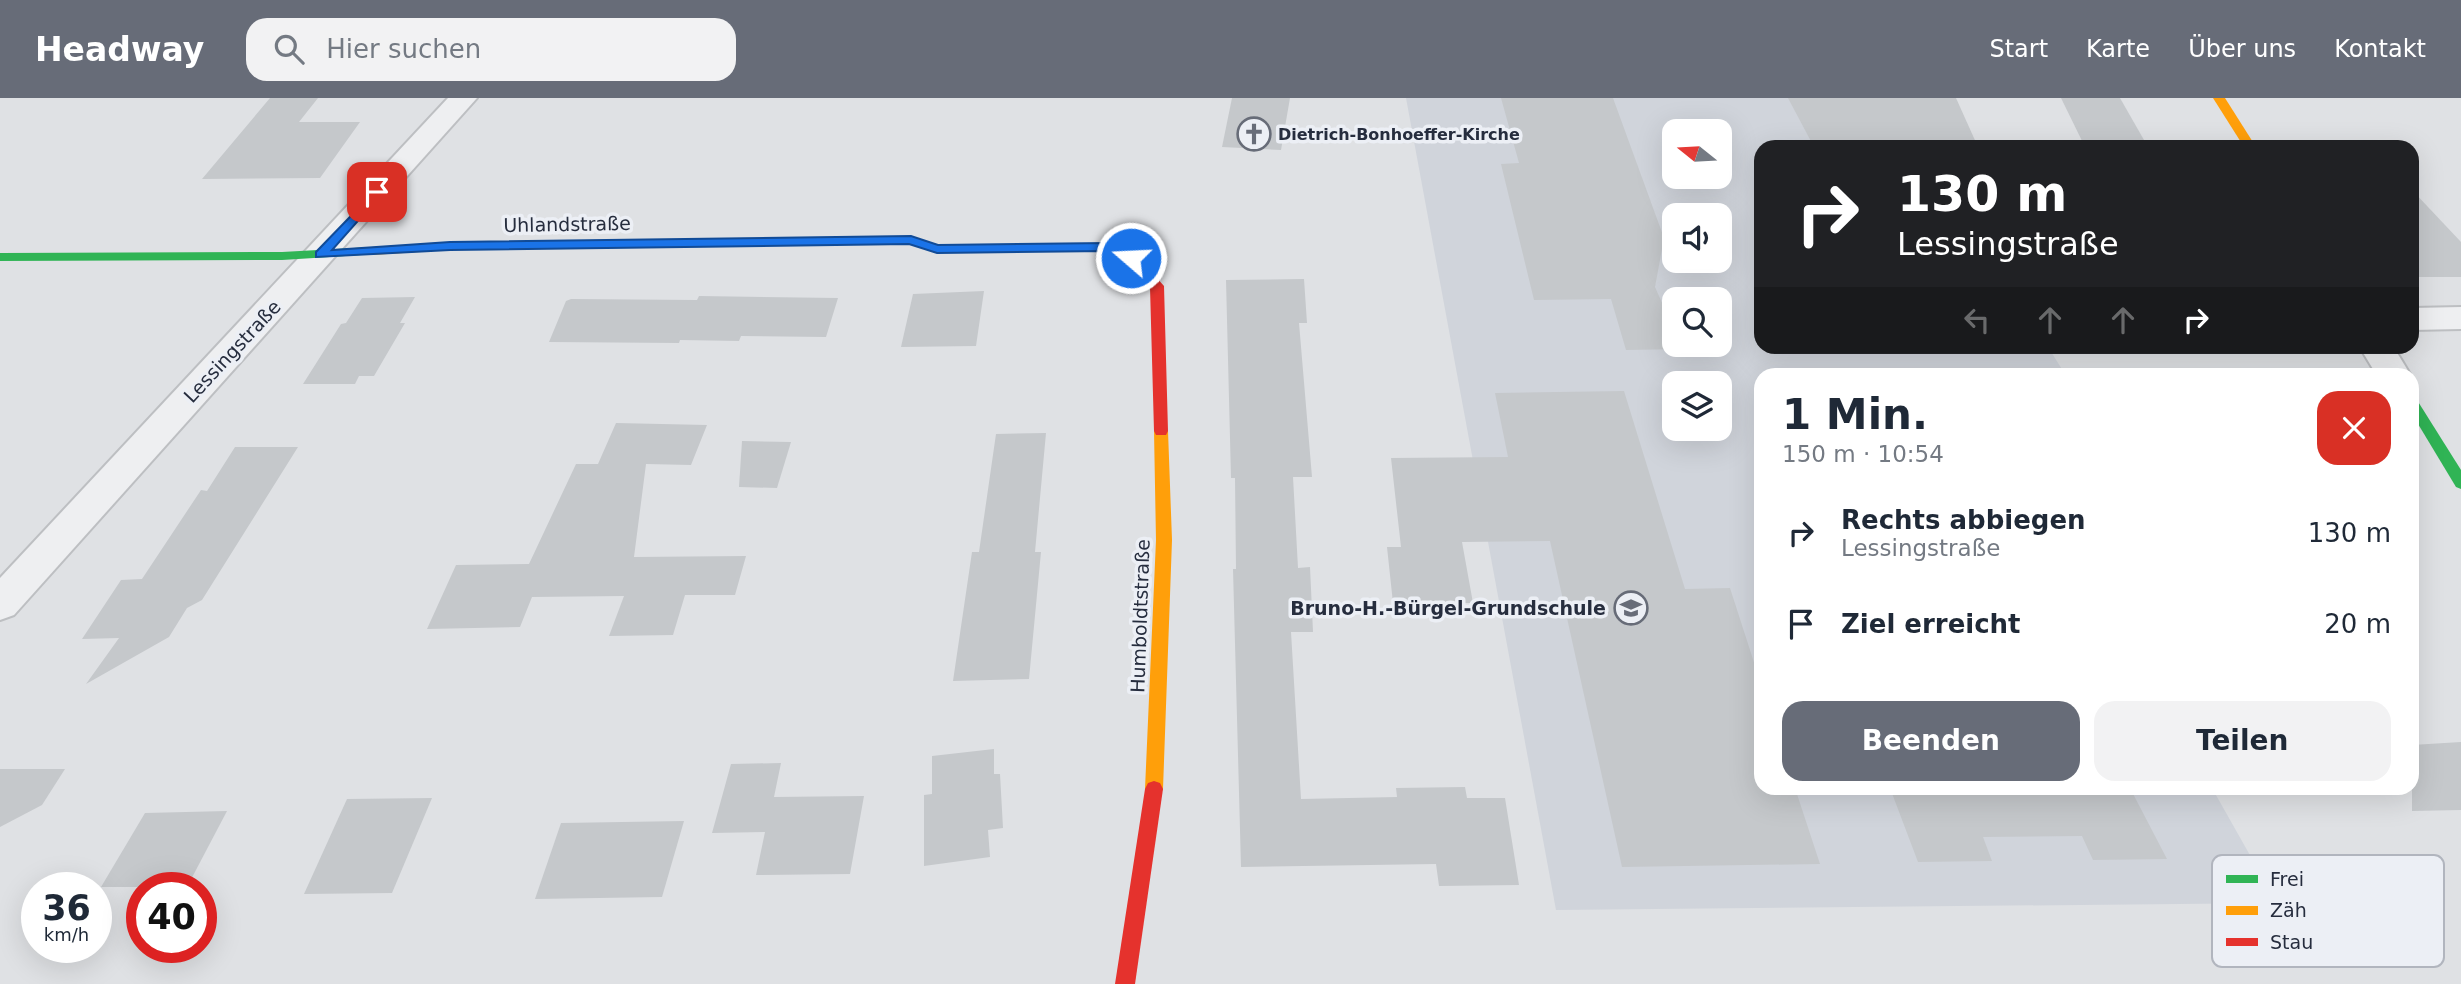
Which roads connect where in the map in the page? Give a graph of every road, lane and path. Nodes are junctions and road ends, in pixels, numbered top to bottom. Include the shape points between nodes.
1 (463, 98) edge
2 (2220, 98) edge
3 (2246, 140) edge
4 (321, 254) junction
5 (0, 257) edge
6 (1131, 258) joint
7 (2461, 318) edge
8 (2419, 319) edge
9 (2419, 415) edge
10 (2461, 483) edge
11 (0, 604) edge
12 (1125, 984) edge

1 - 4 street, Lessingstraße
2 - 3 street
4 - 5 street, Uhlandstraße
4 - 6 street, Uhlandstraße via 450,246 911,240 937,249 1109,247
4 - 11 street, Lessingstraße
6 - 12 street, Humboldtstraße via 1157,286 1164,540 1153,802
7 - 8 street
9 - 10 street

